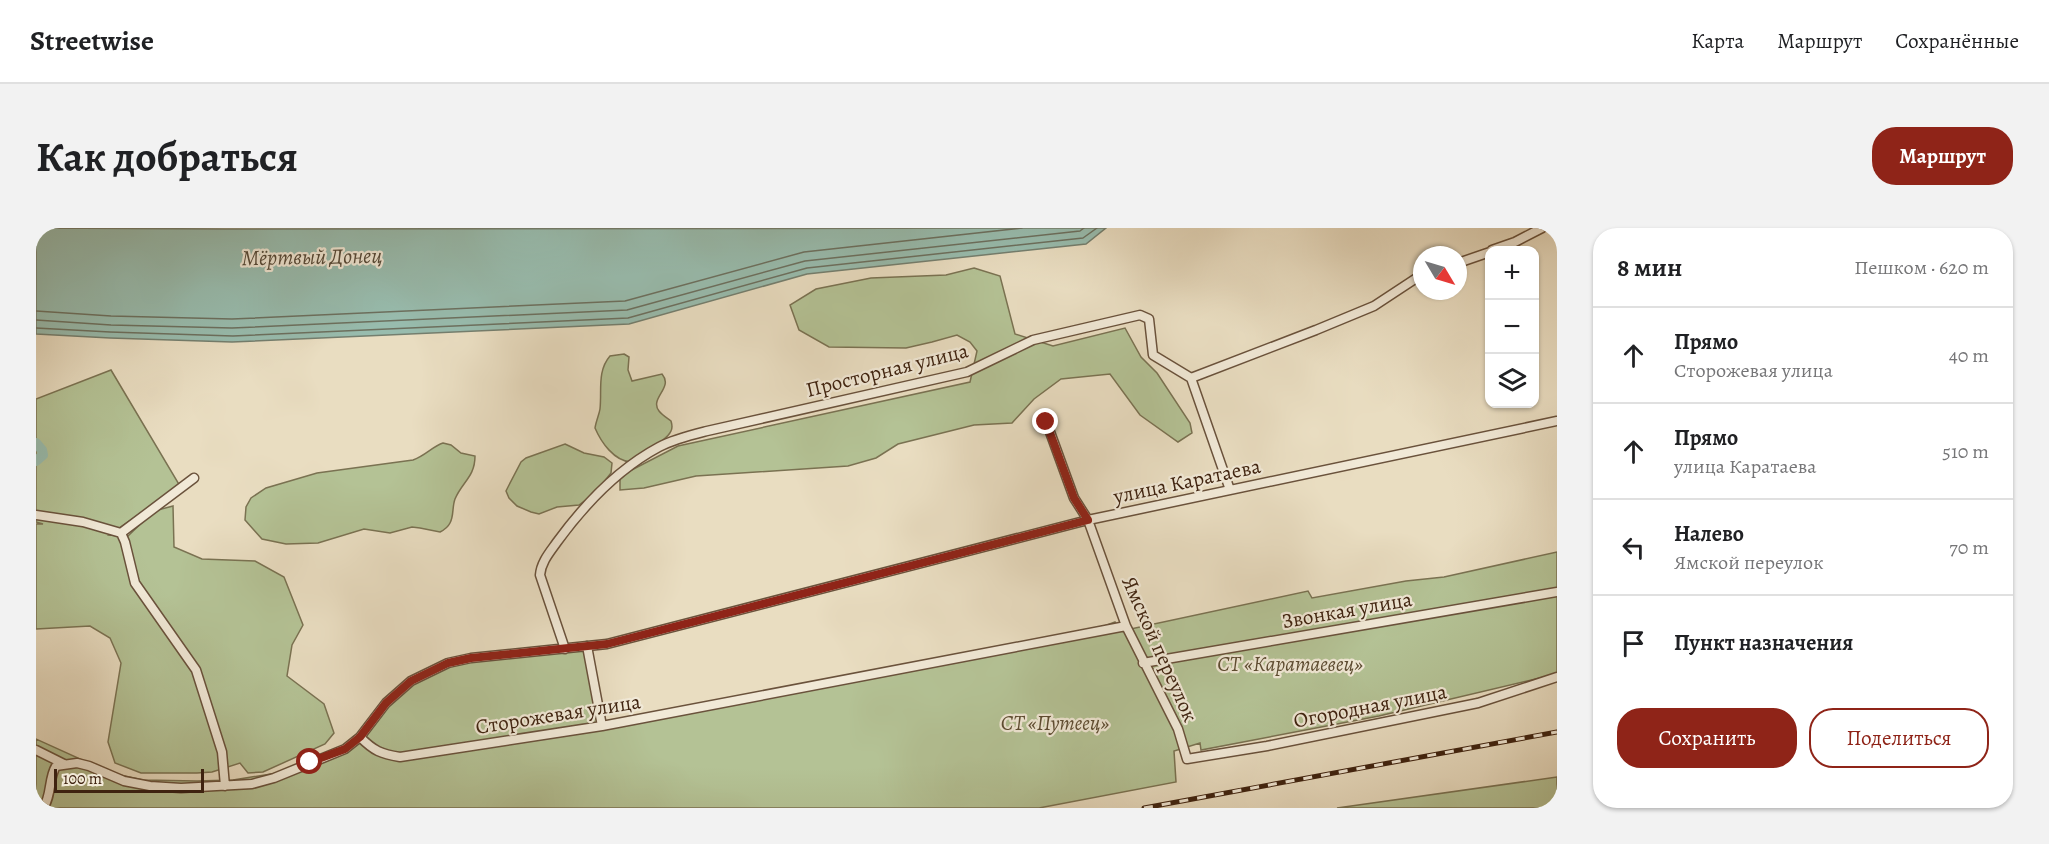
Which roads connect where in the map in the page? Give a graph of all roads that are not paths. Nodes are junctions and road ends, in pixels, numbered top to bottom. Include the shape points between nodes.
1 (1542, 228) edge
2 (1504, 246) edge
3 (1485, 253) edge
4 (1467, 260) edge
5 (1413, 280) edge
6 (1191, 378) junction
7 (1557, 421) edge
8 (1046, 422) dead end
9 (194, 478) dead end
10 (1230, 490) junction
11 (36, 515) edge
12 (1088, 520) junction
13 (121, 533) junction
14 (1557, 592) edge
15 (1126, 626) junction
16 (587, 646) junction
17 (566, 649) junction
18 (1143, 663) junction
19 (1557, 677) edge
20 (602, 726) junction
21 (360, 737) junction
22 (36, 750) edge
23 (1187, 759) joint
24 (64, 764) junction
25 (225, 786) junction
26 (43, 808) edge

1 - 2 street
3 - 4 street
5 - 6 street via 1374,306
6 - 10 street
6 - 17 street, Просторная улица via 1153,355 1149,319 1140,315 1033,340 967,372 673,441 608,484 581,512 544,563 540,575
7 - 10 street, улица Каратаева
8 - 12 street, Ямской переулок via 1074,498
9 - 13 street
10 - 12 street, улица Каратаева
11 - 13 street
12 - 15 street, Ямской переулок
12 - 16 street, улица Каратаева
13 - 25 street via 135,583 196,670 222,752
14 - 18 street, Звонкая улица
15 - 18 street, Ямской переулок
15 - 20 street, Сторожевая улица
16 - 17 street, улица Каратаева
16 - 20 street
17 - 21 street, улица Каратаева via 448,663 411,681 386,703
18 - 23 street, Ямской переулок via 1178,729
19 - 23 street, Огородная улица via 1478,703
20 - 21 street, Сторожевая улица via 400,757 381,754
21 - 25 street via 345,749 274,778
22 - 24 street
24 - 25 street via 89,766 123,781 150,786
24 - 26 street via 56,765 49,799

